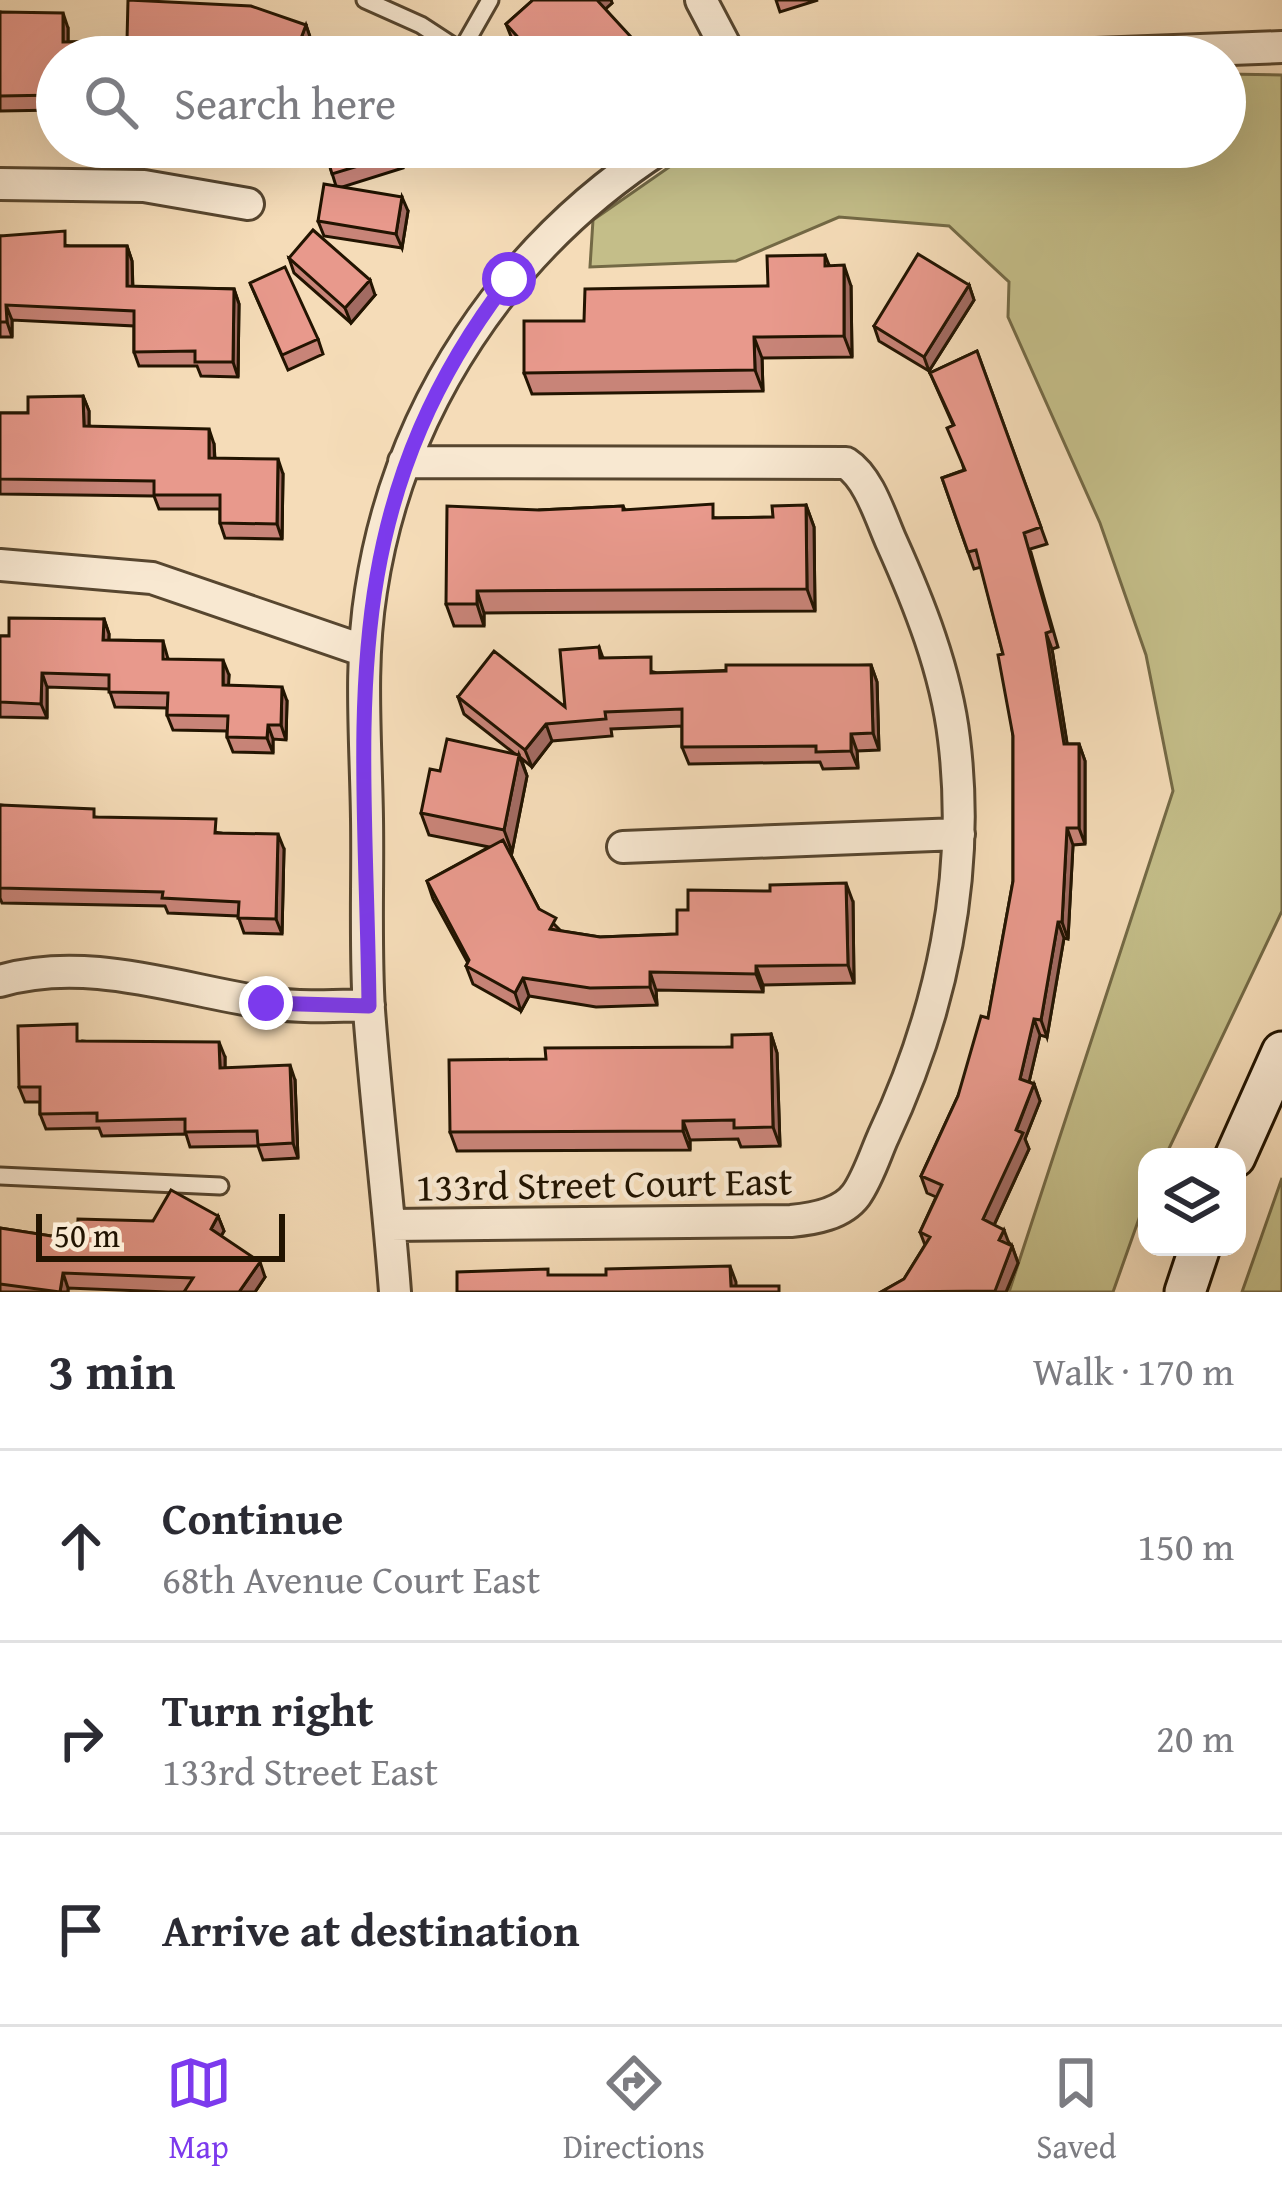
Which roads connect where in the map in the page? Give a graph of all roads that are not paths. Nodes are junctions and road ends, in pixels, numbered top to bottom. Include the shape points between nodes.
1 (365, 0) edge
2 (490, 0) edge
3 (701, 0) edge
4 (432, 36) edge
5 (474, 36) edge
6 (720, 36) edge
7 (1282, 47) edge
8 (1246, 48) edge
9 (633, 168) edge
10 (0, 184) edge
11 (248, 204) dead end
12 (404, 463) junction
13 (0, 566) edge
14 (365, 651) junction
15 (959, 834) junction
16 (622, 847) dead end
17 (0, 981) edge
18 (369, 1006) junction
19 (1282, 1052) edge
20 (1239, 1148) edge
21 (0, 1176) edge
22 (220, 1186) dead end
23 (389, 1225) junction
24 (1197, 1256) edge
25 (394, 1292) edge
26 (1185, 1292) edge

1 - 4 lane
2 - 5 lane
3 - 6 street
7 - 8 street
9 - 12 street via 588,200 509,279 451,364
10 - 11 street via 144,186
12 - 14 street via 377,555
12 - 15 street via 819,459 855,469 909,580 939,672 954,740
13 - 14 street via 152,578
14 - 18 street
15 - 16 street
15 - 23 street, 133rd Street Court East via 943,966 923,1044 855,1198 820,1219
17 - 18 street via 84,972 266,1003
18 - 23 street
19 - 20 street
21 - 22 lane
23 - 25 street
24 - 26 street

